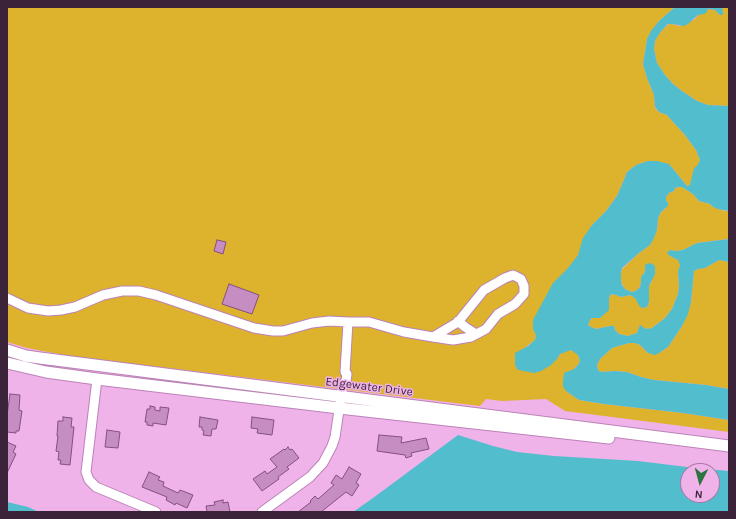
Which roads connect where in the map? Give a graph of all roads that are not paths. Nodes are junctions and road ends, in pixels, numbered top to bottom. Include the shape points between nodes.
1 (7, 298) edge
2 (458, 321) junction
3 (348, 322) junction
4 (476, 334) junction
5 (433, 337) junction
6 (7, 350) edge
7 (7, 363) edge
8 (97, 379) junction
9 (341, 397) junction
10 (339, 408) junction
11 (729, 446) edge
12 (729, 452) edge
13 (156, 512) edge
14 (262, 512) edge

1 - 3 street via 28,308 48,311 75,307 103,295 122,291 139,292 156,295 254,328 273,331 283,331 312,323
2 - 4 street
2 - 4 street via 484,290 513,275 521,279 524,294 516,304 498,314 486,329
2 - 5 street
3 - 5 street via 369,322
3 - 9 street via 345,372 347,374
4 - 5 street via 453,340
6 - 9 street, Edgewater Drive via 40,358
7 - 8 street, Edgewater Drive via 46,372
8 - 10 street, Edgewater Drive
8 - 13 street via 86,472 89,480 96,486
9 - 10 street
9 - 11 street, Edgewater Drive
10 - 12 street, Edgewater Drive
10 - 14 street via 335,437 323,463 310,477

